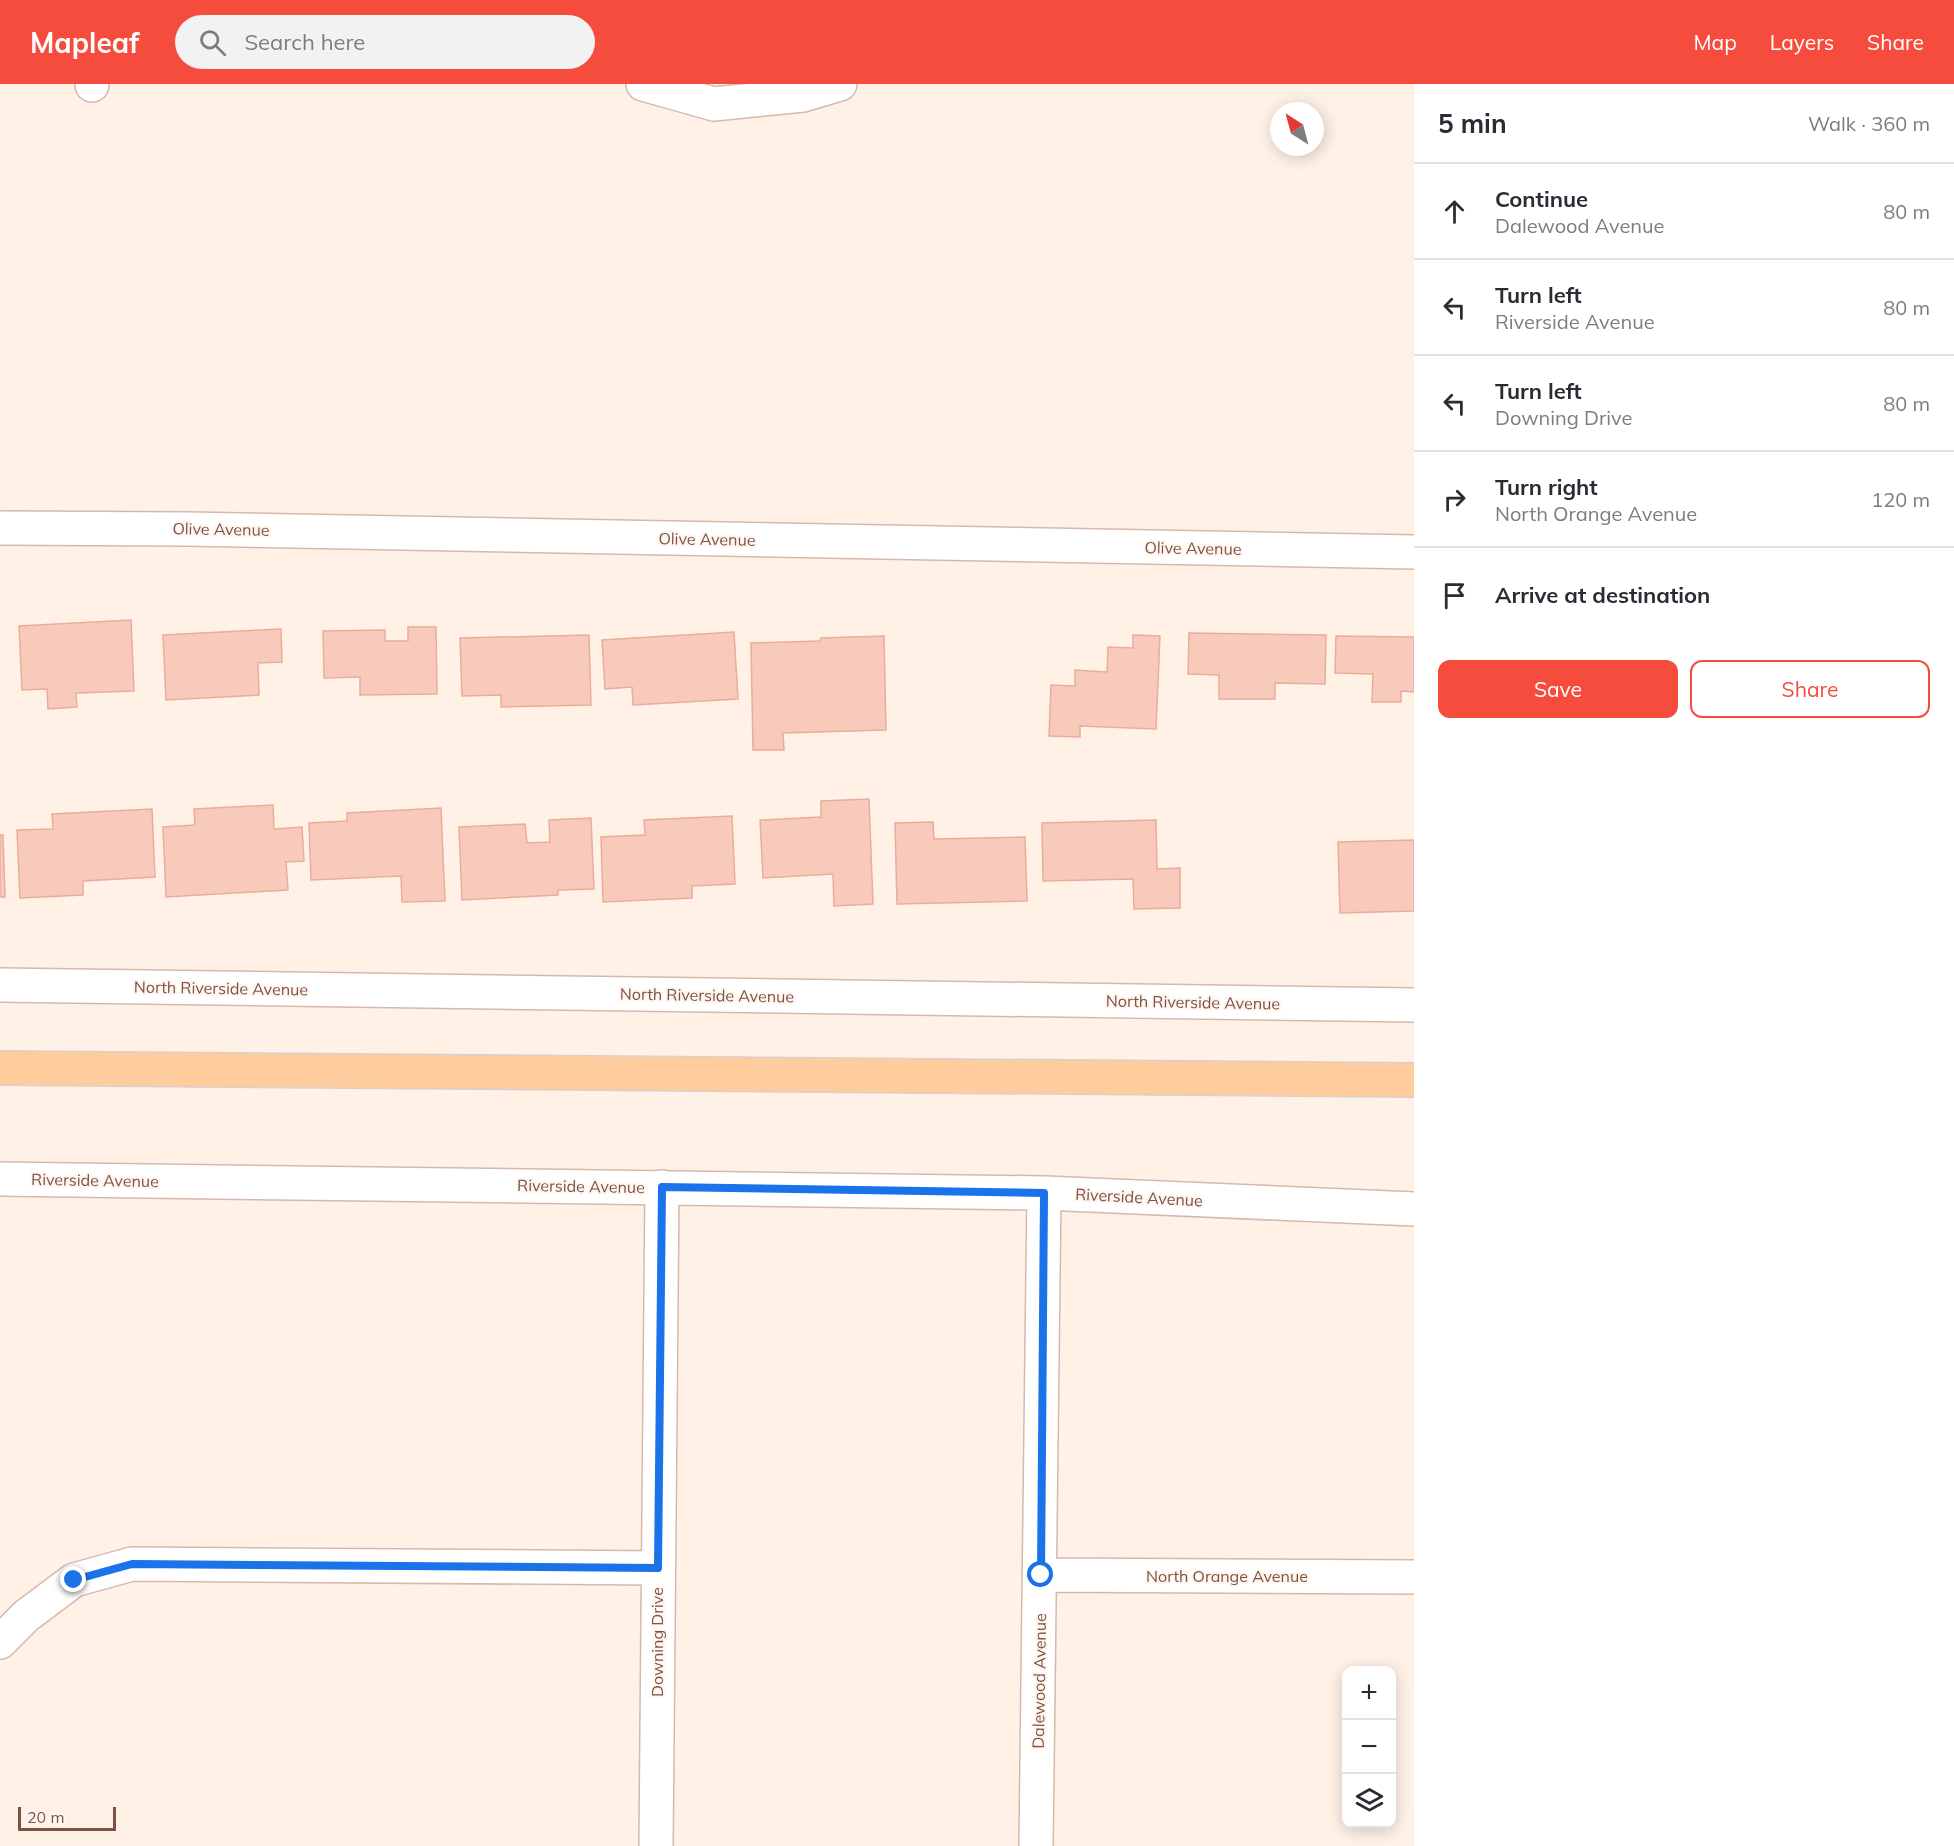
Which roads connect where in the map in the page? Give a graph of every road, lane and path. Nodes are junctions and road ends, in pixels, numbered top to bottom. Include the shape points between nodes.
1 (644, 84) edge
2 (840, 84) edge
3 (0, 528) edge
4 (1414, 552) edge
5 (0, 985) edge
6 (1414, 1005) edge
7 (0, 1068) edge
8 (1414, 1080) edge
9 (0, 1179) edge
10 (662, 1187) junction
11 (1044, 1193) junction
12 (1414, 1209) edge
13 (658, 1568) junction
14 (1041, 1575) junction
15 (1414, 1577) edge
16 (0, 1642) edge
17 (656, 1846) edge
18 (1036, 1846) edge

1 - 2 street via 714,104 803,95
3 - 4 street, Olive Avenue
5 - 6 street, North Riverside Avenue
7 - 8 main road
9 - 10 street, Riverside Avenue
10 - 11 street, Riverside Avenue
10 - 13 street, Downing Drive
11 - 12 street, Riverside Avenue
11 - 14 street, Dalewood Avenue
13 - 16 street via 132,1564 74,1580 26,1616
13 - 17 street, Downing Drive
14 - 15 street, North Orange Avenue
14 - 18 street, Dalewood Avenue

